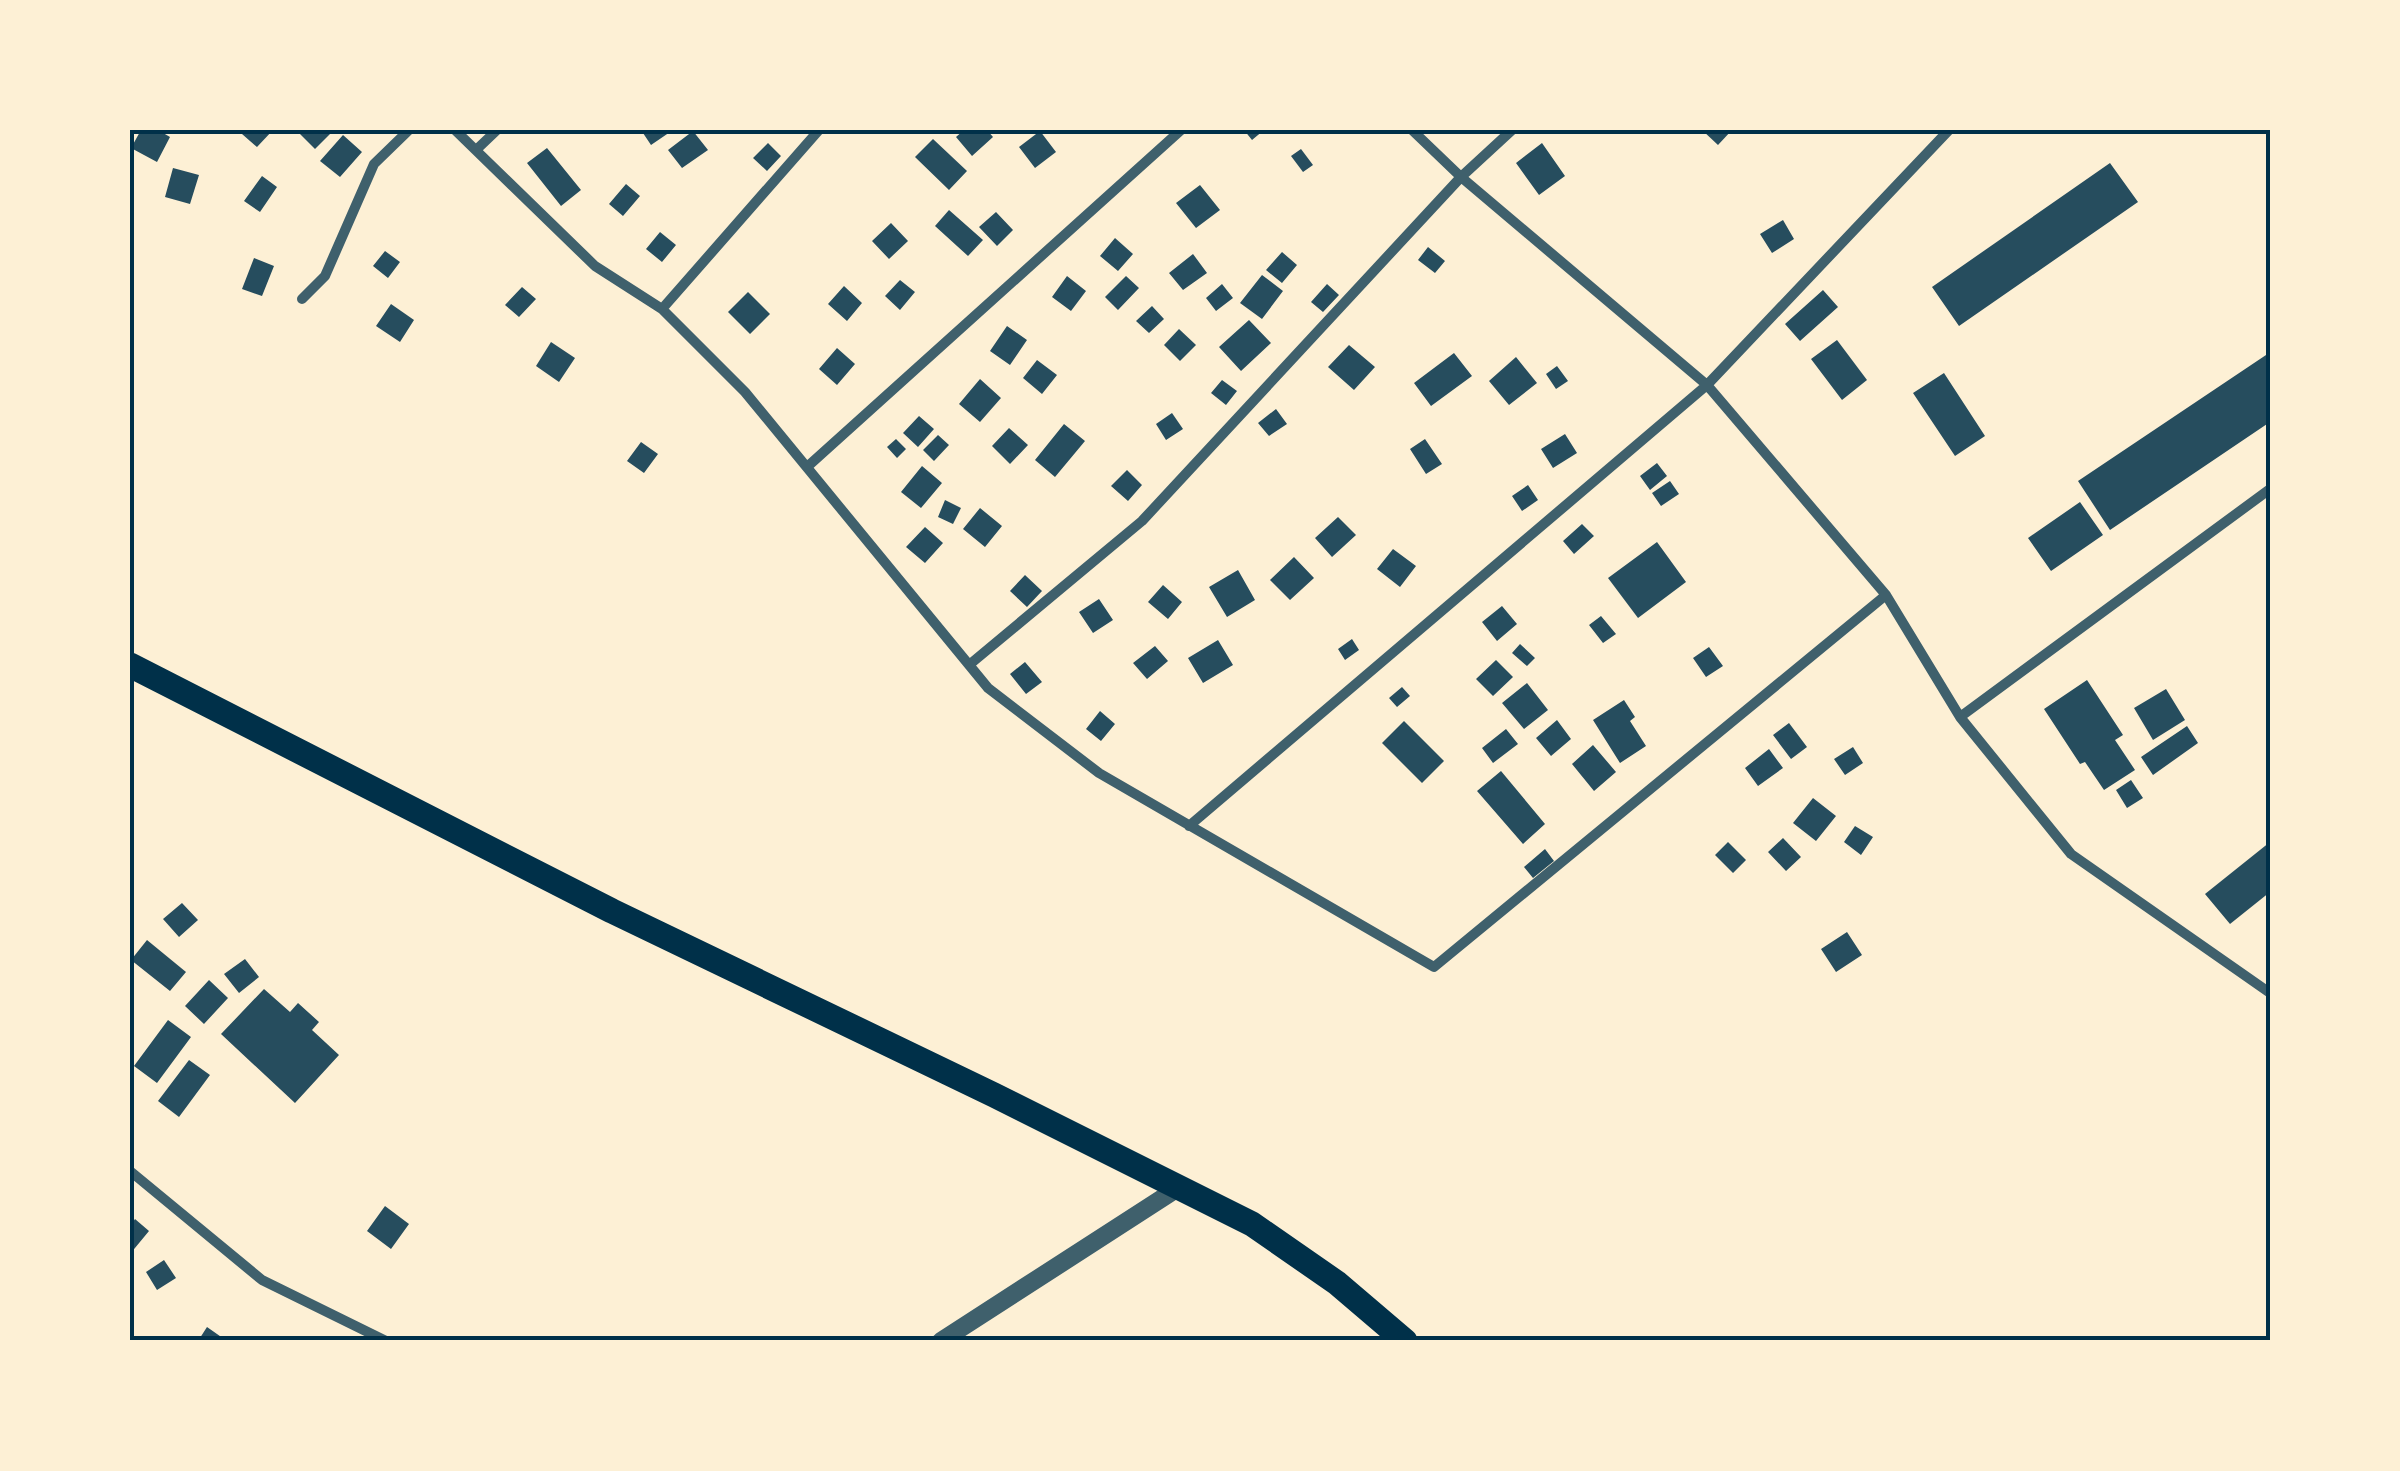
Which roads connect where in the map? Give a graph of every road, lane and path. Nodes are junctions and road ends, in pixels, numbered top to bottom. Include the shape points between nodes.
1 (409, 130) edge
2 (455, 130) edge
3 (497, 130) edge
4 (819, 130) edge
5 (1181, 130) edge
6 (1412, 130) edge
7 (1512, 130) edge
8 (1949, 130) edge
9 (476, 150) junction
10 (1461, 178) junction
11 (302, 299) dead end
12 (662, 309) junction
13 (1708, 385) junction
14 (807, 468) junction
15 (2270, 489) edge
16 (1886, 595) junction
17 (130, 665) edge
18 (969, 665) junction
19 (1960, 717) junction
20 (1189, 826) junction
21 (2270, 993) edge
22 (130, 1172) edge
23 (1178, 1188) junction
24 (386, 1341) edge
25 (941, 1341) edge
26 (1405, 1341) edge

1 - 11 street via 374,164 325,276
2 - 9 street
3 - 9 street
4 - 12 street
5 - 14 street
6 - 10 street
7 - 10 street
8 - 13 street
9 - 12 street via 595,266
10 - 13 street
10 - 18 street via 1142,521
12 - 14 street via 745,392
13 - 16 street
13 - 20 street
14 - 18 street
15 - 19 street
16 - 19 street
16 - 20 street via 1434,968
17 - 23 main road
18 - 20 street via 988,688 1099,773
19 - 21 street via 2071,854
22 - 24 street via 262,1280
23 - 25 street
23 - 26 main road via 1252,1224

